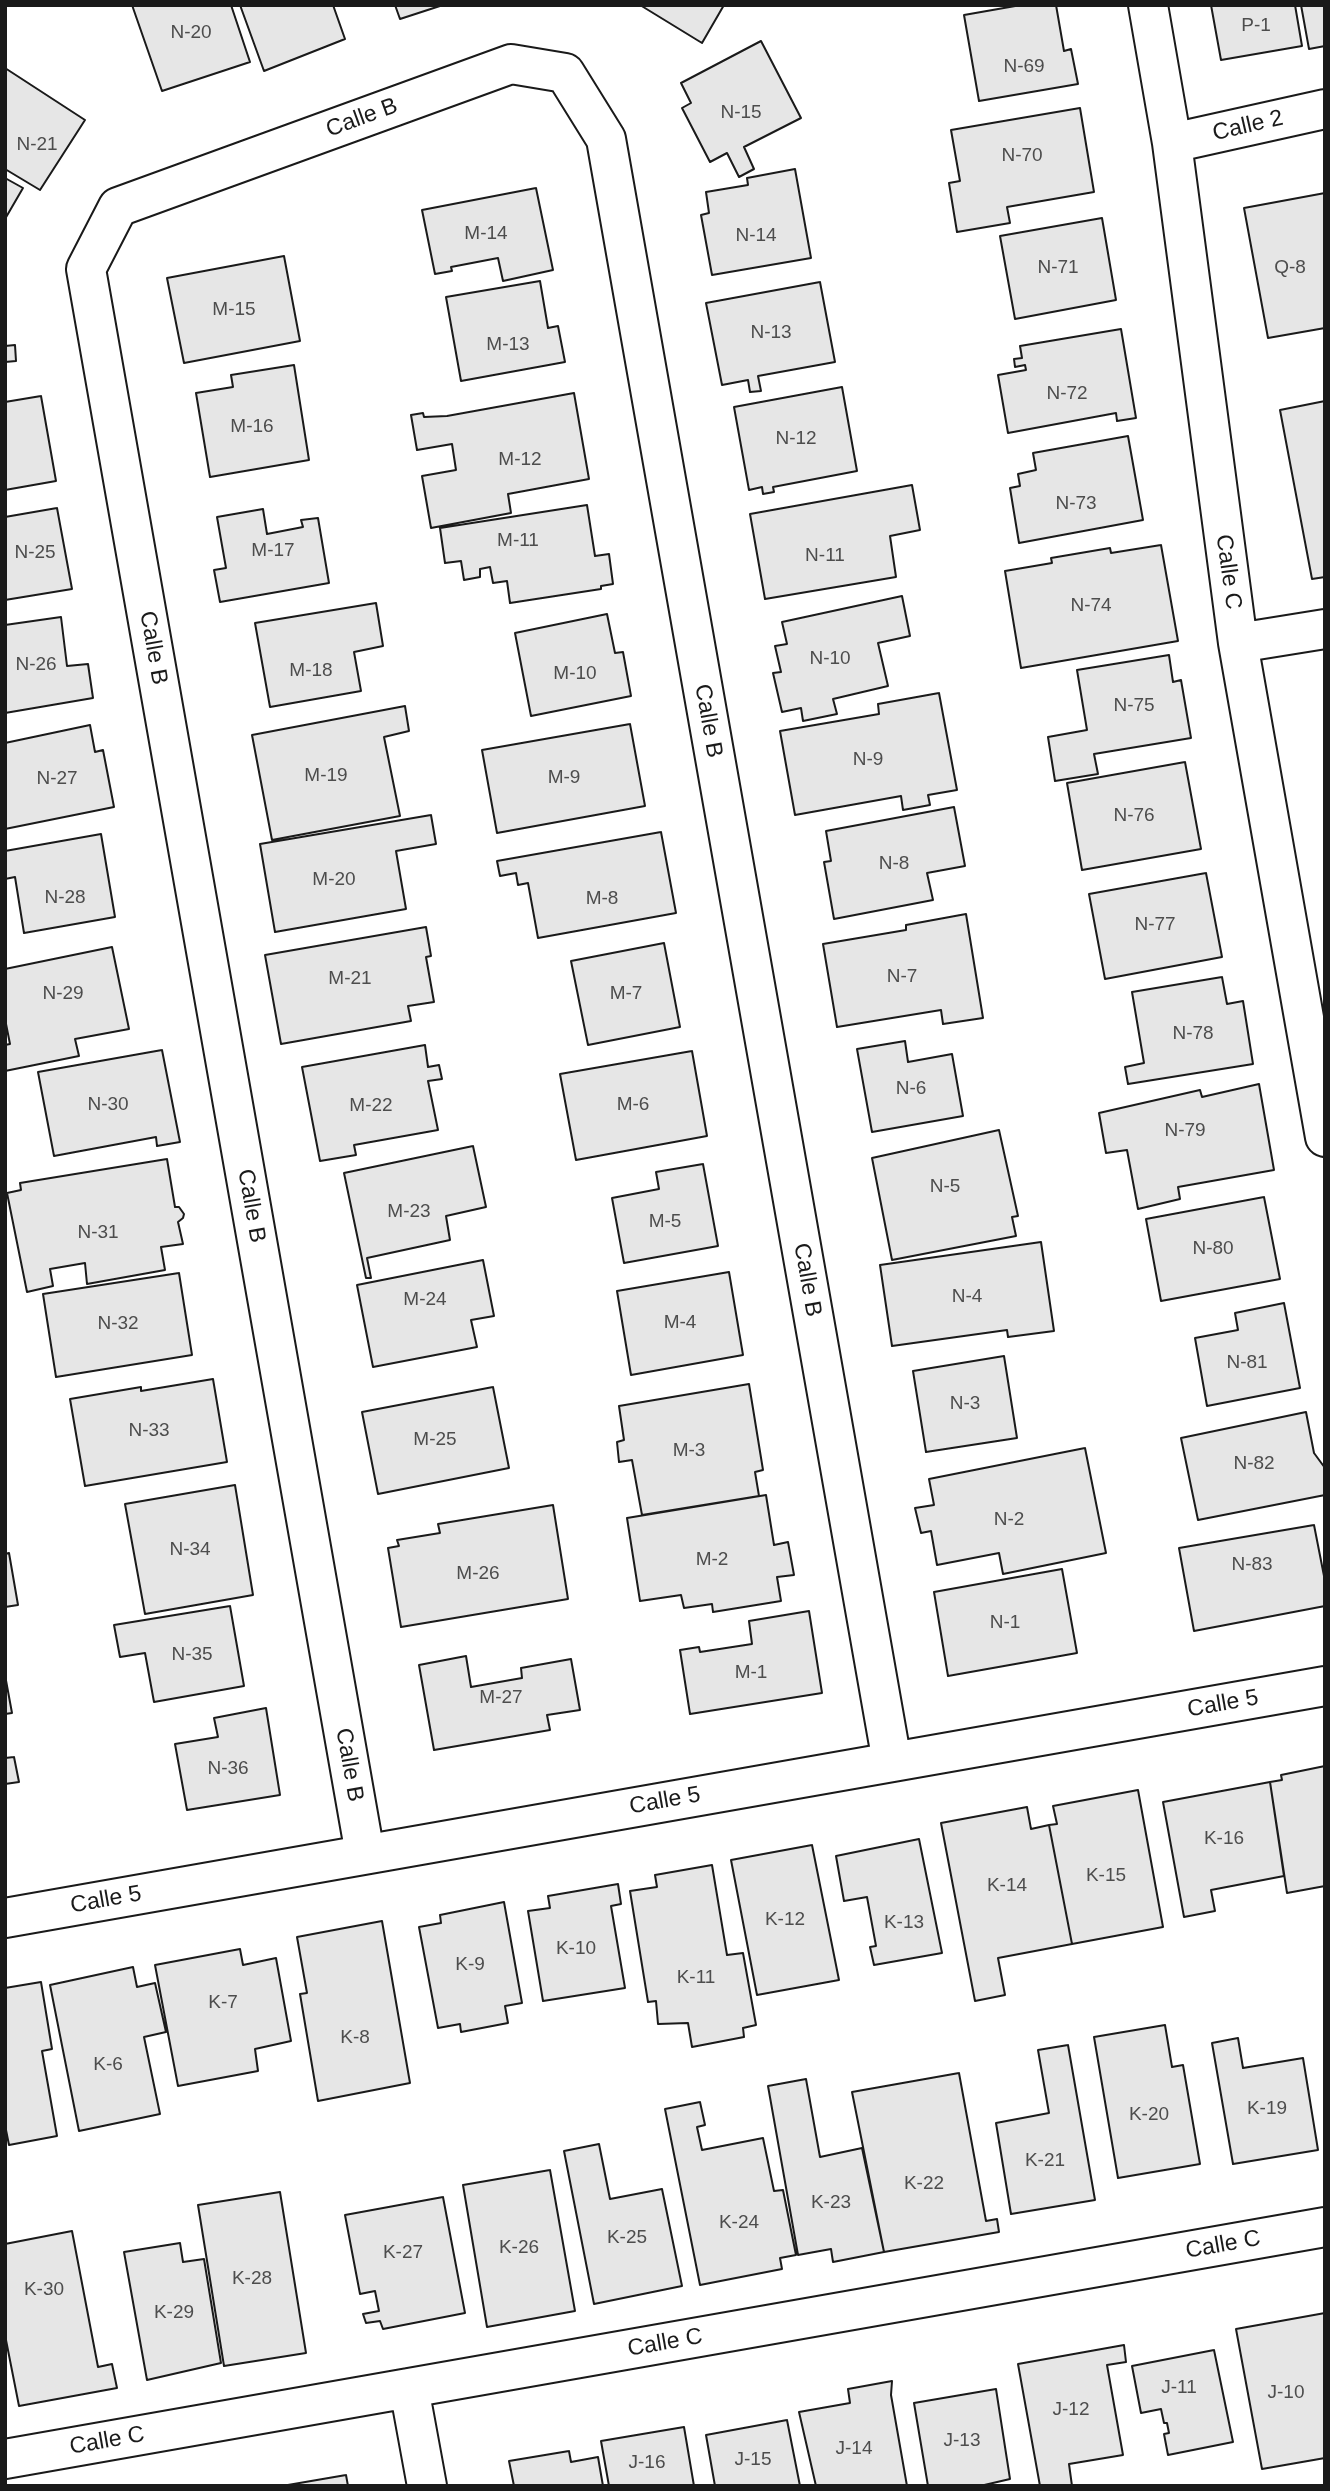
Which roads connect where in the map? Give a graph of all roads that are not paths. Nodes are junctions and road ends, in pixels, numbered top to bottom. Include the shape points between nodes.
1 (1148, 5) edge
2 (1325, 108) edge
3 (1172, 143) junction
4 (1325, 629) edge
5 (1238, 643) junction
6 (1325, 1137) edge
7 (1325, 1686) edge
8 (892, 1762) junction
9 (365, 1854) junction
10 (5, 1918) edge
11 (1325, 2227) edge
12 (410, 2388) junction
13 (5, 2459) edge
14 (427, 2486) edge

1 - 3 street, Calle C
2 - 3 street, Calle 2
3 - 5 street, Calle C
4 - 5 street
5 - 6 street, Calle C
7 - 8 street, Calle 5
8 - 9 street, Calle 5
8 - 9 street, Calle B via 606,139 565,73 511,64 118,207 86,269
9 - 10 street, Calle 5
11 - 12 street, Calle C
12 - 13 street, Calle C
12 - 14 street

